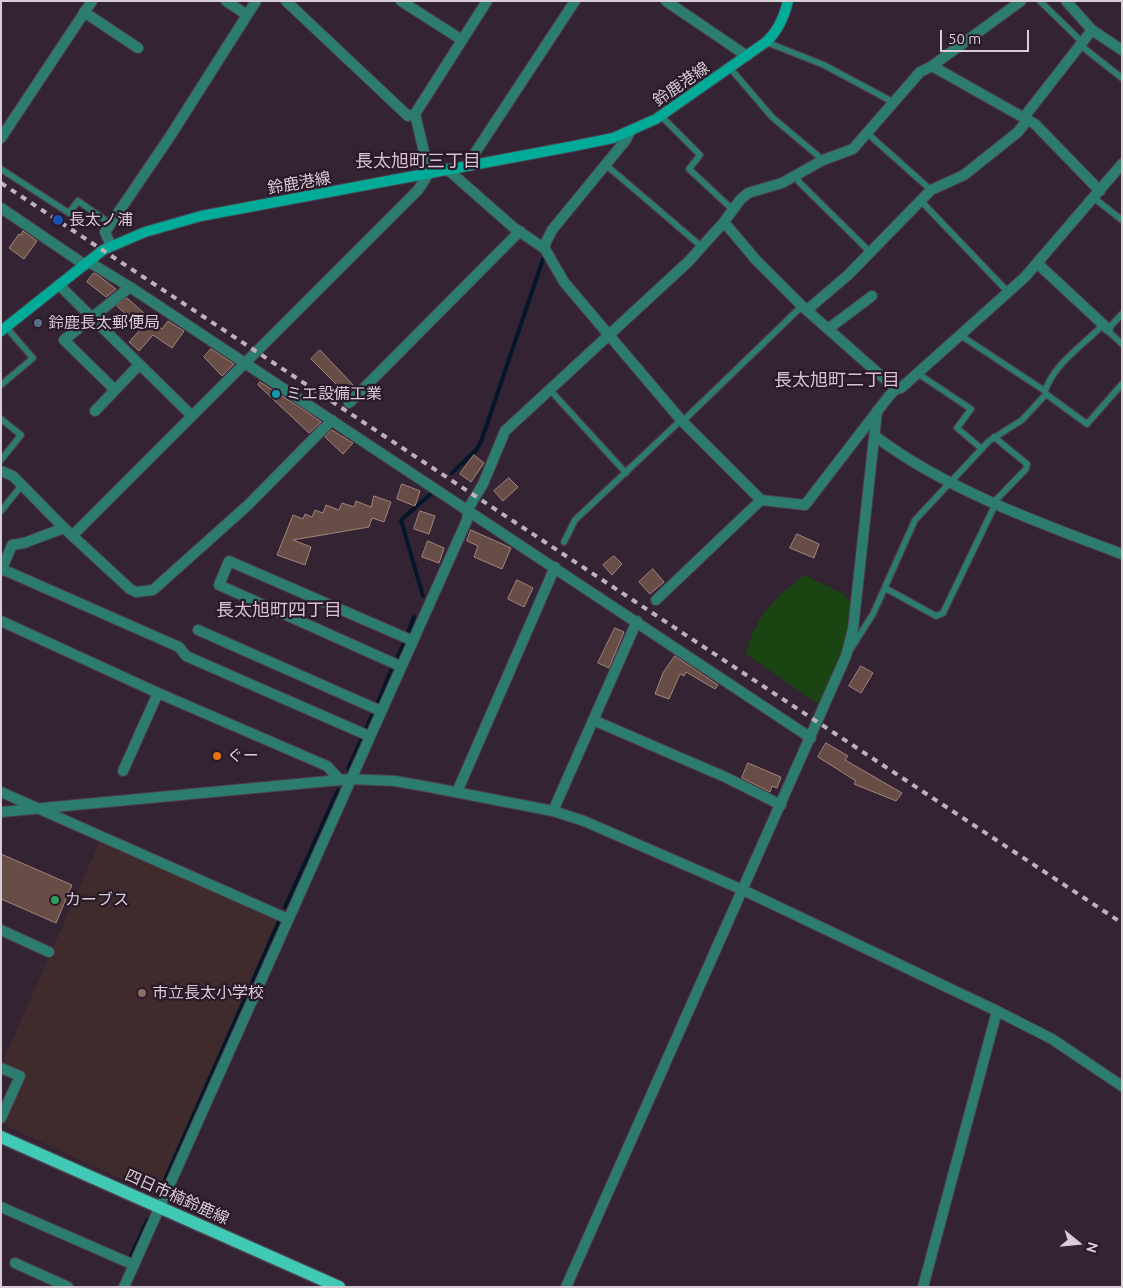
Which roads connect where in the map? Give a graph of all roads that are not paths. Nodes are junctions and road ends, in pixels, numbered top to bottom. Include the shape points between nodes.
1 (92, 1) edge
2 (226, 1) edge
3 (256, 1) edge
4 (286, 1) edge
5 (401, 1) edge
6 (487, 1) edge
7 (575, 1) edge
8 (666, 1) edge
9 (788, 1) edge
10 (1021, 1) edge
11 (1040, 1) edge
12 (1066, 1) edge
13 (84, 12) junction
14 (247, 15) junction
15 (1092, 30) junction
16 (462, 40) junction
17 (766, 42) junction
18 (1081, 43) junction
19 (138, 48) dead end
20 (1122, 50) edge
21 (747, 56) junction
22 (932, 66) junction
23 (730, 68) junction
24 (1122, 78) edge
25 (893, 102) junction
26 (415, 114) junction
27 (661, 116) junction
28 (1024, 117) junction
29 (630, 132) junction
30 (867, 133) junction
31 (1, 138) edge
32 (823, 160) junction
33 (1122, 164) edge
34 (468, 165) junction
35 (606, 165) junction
36 (1, 169) edge
37 (447, 169) junction
38 (429, 173) junction
39 (796, 175) junction
40 (930, 190) junction
41 (1097, 195) junction
42 (921, 201) junction
43 (1, 208) edge
44 (732, 209) junction
45 (1122, 220) edge
46 (724, 222) junction
47 (111, 224) junction
48 (520, 231) junction
49 (112, 246) junction
50 (702, 247) junction
51 (545, 249) junction
52 (870, 252) junction
53 (87, 263) junction
54 (1038, 264) junction
55 (60, 285) junction
56 (130, 287) junction
57 (1008, 292) junction
58 (872, 296) dead end
59 (804, 308) junction
60 (1122, 314) edge
61 (91, 319) junction
62 (1105, 327) junction
63 (3, 329) edge
64 (828, 329) junction
65 (608, 335) junction
66 (960, 335) junction
67 (1122, 344) edge
68 (245, 363) junction
69 (139, 365) junction
70 (917, 373) junction
71 (2, 384) edge
72 (1122, 384) edge
73 (896, 389) junction
74 (115, 390) junction
75 (550, 390) junction
76 (1046, 392) junction
77 (349, 403) dead end
78 (95, 411) dead end
79 (877, 411) junction
80 (192, 416) junction
81 (1, 420) edge
82 (332, 420) junction
83 (681, 421) junction
84 (875, 436) junction
85 (994, 438) junction
86 (982, 449) junction
87 (1, 460) edge
88 (1, 471) edge
89 (626, 472) junction
90 (951, 482) junction
91 (22, 485) junction
92 (761, 500) junction
93 (995, 502) junction
94 (468, 509) junction
95 (1, 511) edge
96 (64, 528) junction
97 (73, 535) junction
98 (564, 542) dead end
99 (1122, 554) edge
100 (555, 567) junction
101 (2, 570) edge
102 (885, 588) junction
103 (656, 600) dead end
104 (1, 621) edge
105 (637, 621) junction
106 (198, 630) dead end
107 (411, 640) junction
108 (846, 656) junction
109 (400, 666) junction
110 (158, 693) junction
111 (381, 711) junction
112 (593, 720) junction
113 (369, 736) junction
114 (811, 738) junction
115 (123, 771) dead end
116 (345, 779) junction
117 (1, 792) edge
118 (457, 792) junction
119 (781, 805) junction
120 (37, 809) junction
121 (553, 810) junction
122 (1, 812) edge
123 (742, 890) junction
124 (288, 919) junction
125 (1, 930) edge
126 (49, 952) dead end
127 (997, 1011) junction
128 (1, 1068) edge
129 (1122, 1086) edge
130 (1, 1118) edge
131 (1, 1137) edge
132 (1, 1207) edge
133 (160, 1207) junction
134 (15, 1263) dead end
135 (134, 1265) junction
136 (68, 1287) edge
137 (124, 1287) edge
138 (339, 1287) edge
139 (566, 1287) edge
140 (923, 1287) edge

1 - 13 street
2 - 14 street
3 - 14 street
4 - 26 street via 408,116
5 - 16 street
6 - 16 street
7 - 34 street
8 - 21 street
9 - 17 main road, 鈴鹿港線 via 782,21
10 - 22 street
11 - 18 lane
12 - 15 street
13 - 19 street
13 - 31 street
14 - 47 street via 170,138
15 - 18 street
15 - 20 street
16 - 26 street
17 - 21 main road, 鈴鹿港線
17 - 25 lane via 824,65
18 - 24 lane
18 - 28 street
21 - 23 main road, 鈴鹿港線
22 - 25 street via 920,72
22 - 28 street
23 - 27 main road, 鈴鹿港線
23 - 32 lane via 772,117
25 - 30 street
26 - 38 street
27 - 29 main road, 鈴鹿港線
27 - 44 lane via 700,154 689,169
28 - 40 street via 1025,123 1018,132 980,163
28 - 41 street via 1045,133
29 - 34 main road, 鈴鹿港線 via 574,146
29 - 35 street
30 - 32 street via 853,149
30 - 40 lane
32 - 39 street
33 - 41 street
34 - 37 main road, 鈴鹿港線
35 - 50 lane
35 - 51 street via 552,230
36 - 47 lane via 69,213 78,201
37 - 38 main road, 鈴鹿港線
37 - 48 street
38 - 49 main road, 鈴鹿港線 via 201,216 145,232
38 - 68 street via 418,190
39 - 44 street via 782,183 748,193
39 - 52 lane via 799,182
40 - 42 street
41 - 45 lane
41 - 54 street
42 - 52 street
42 - 57 lane
43 - 53 street
44 - 46 street
46 - 50 street
46 - 59 street
47 - 49 street via 105,232
48 - 51 street
48 - 77 street
49 - 53 main road, 鈴鹿港線
50 - 65 street
51 - 65 street via 564,282
52 - 59 street via 848,275
53 - 55 main road, 鈴鹿港線
53 - 56 street
54 - 57 street
54 - 62 street
55 - 61 street
55 - 63 main road, 鈴鹿港線
56 - 61 street
56 - 68 street
57 - 66 street
58 - 64 street
59 - 64 street
59 - 83 lane
60 - 62 lane
61 - 69 street
61 - 74 street via 64,340
62 - 67 lane
62 - 76 lane via 1056,370
63 - 71 lane via 33,358
64 - 73 street
65 - 75 street
65 - 83 street
66 - 70 street
66 - 76 lane
68 - 80 street
68 - 82 street
69 - 74 street
69 - 80 street
70 - 73 street
70 - 86 lane via 971,409 957,428
72 - 76 lane via 1087,424
73 - 79 street
74 - 78 street
75 - 89 lane
75 - 94 street via 505,432 483,484
76 - 85 lane via 1022,420
79 - 84 street
79 - 92 street via 805,505
80 - 97 street
81 - 87 lane via 21,435
82 - 94 street
82 - 97 street via 248,505 153,590 136,592 130,589
83 - 89 lane
83 - 92 street
84 - 90 street via 914,464
84 - 108 street via 853,629
85 - 86 lane
85 - 93 lane via 1027,464
86 - 90 lane
88 - 91 street via 14,476
89 - 98 lane via 575,520
90 - 93 street
90 - 102 lane via 915,520
91 - 95 lane
91 - 96 street
92 - 103 street
93 - 99 street via 1053,529
93 - 102 lane via 943,614 936,616
94 - 100 street
94 - 107 street via 467,520
96 - 97 street
96 - 101 street via 12,545
100 - 105 street
100 - 118 street
101 - 113 street via 179,647 186,656
102 - 108 lane via 874,614
104 - 110 street
105 - 112 street
105 - 114 street
106 - 111 street
107 - 109 street
107 - 109 street via 229,561 218,586
108 - 114 street
109 - 111 street
110 - 115 street
110 - 116 street via 328,766
111 - 113 street
112 - 119 street
112 - 121 street
113 - 116 street
114 - 119 street
116 - 118 street via 395,782
116 - 120 street
116 - 124 street
117 - 120 street
118 - 121 street
119 - 123 street
120 - 122 street
120 - 124 street
121 - 123 street
123 - 127 street
123 - 139 street
124 - 133 street
125 - 126 street
127 - 129 street via 1052,1039
127 - 140 street
128 - 130 street via 20,1076
131 - 133 main road, 四日市楠鈴鹿線
132 - 135 street
133 - 135 street
133 - 138 main road, 四日市楠鈴鹿線
134 - 136 street
135 - 137 street

